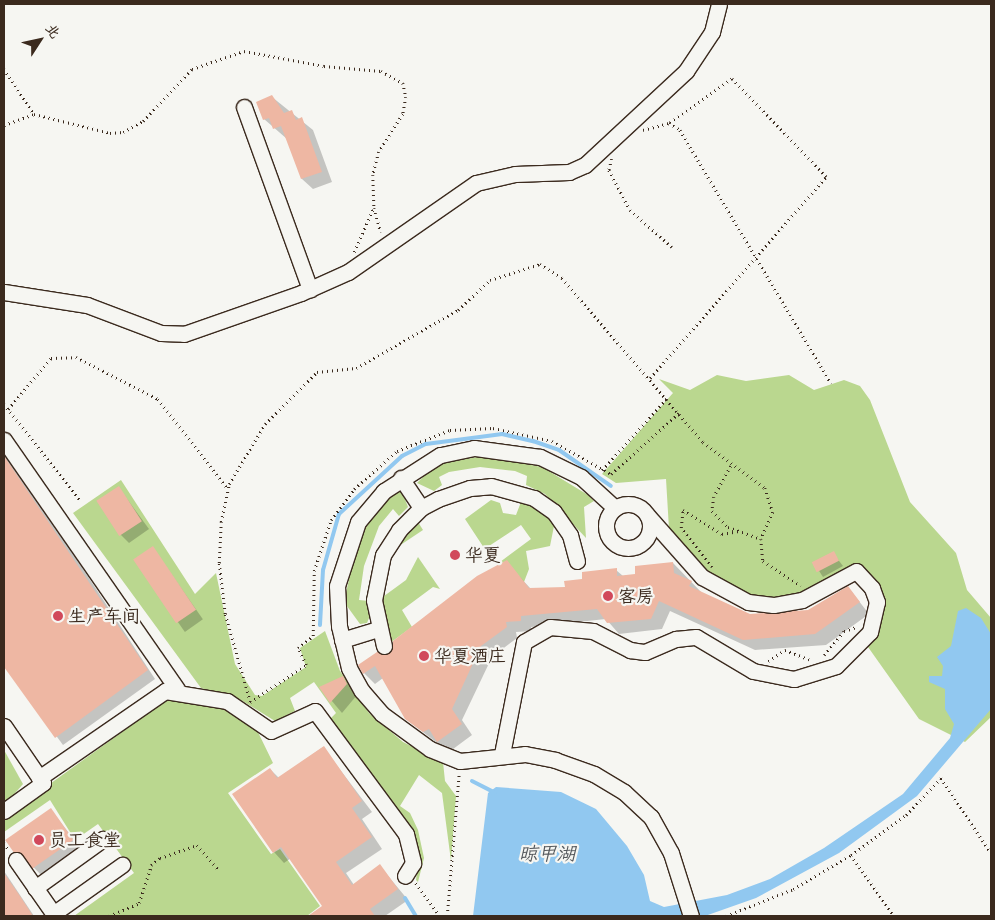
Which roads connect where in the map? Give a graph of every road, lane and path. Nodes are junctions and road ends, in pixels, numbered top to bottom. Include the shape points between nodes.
1 (719, 4) edge
2 (4, 69) edge
3 (244, 107) dead end
4 (34, 114) dead end
5 (669, 123) junction
6 (635, 136) dead end
7 (617, 151) dead end
8 (374, 208) dead end
9 (672, 246) dead end
10 (758, 258) junction
11 (342, 274) junction
12 (310, 289) junction
13 (4, 292) edge
14 (650, 378) dead end
15 (831, 383) dead end
16 (667, 398) dead end
17 (4, 404) edge
18 (8, 409) junction
19 (4, 440) edge
20 (731, 466) dead end
21 (602, 470) dead end
22 (401, 478) junction
23 (228, 489) dead end
24 (80, 500) dead end
25 (421, 508) junction
26 (615, 508) junction
27 (648, 516) junction
28 (739, 531) junction
29 (762, 538) dead end
30 (577, 560) dead end
31 (719, 588) junction
32 (873, 626) junction
33 (378, 629) junction
34 (342, 640) junction
35 (384, 646) dead end
36 (820, 658) dead end
37 (812, 660) dead end
38 (755, 672) junction
39 (177, 689) junction
40 (4, 726) edge
41 (502, 754) junction
42 (460, 761) junction
43 (39, 778) junction
44 (4, 811) edge
45 (103, 839) dead end
46 (991, 854) edge
47 (851, 855) junction
48 (16, 860) dead end
49 (122, 865) dead end
50 (219, 870) dead end
51 (406, 874) joint
52 (35, 888) junction
53 (685, 888) junction
54 (54, 915) edge
55 (109, 916) edge
56 (440, 916) edge
57 (447, 916) edge
58 (681, 916) edge
59 (690, 916) edge
60 (726, 916) edge
61 (894, 916) edge

1 - 11 street via 712,32 686,71 585,164 569,172 515,174 476,183
2 - 4 path
3 - 12 street
5 - 6 path
5 - 10 path via 680,130
5 - 10 path via 732,79 823,171 821,187
7 - 9 path via 608,170 618,192 637,218
8 - 11 path
10 - 14 path
10 - 15 path
11 - 12 street
12 - 13 street via 184,334 161,333 87,305
16 - 21 path
17 - 18 path
18 - 23 path via 51,358 76,358 158,399
18 - 24 path
19 - 39 street
20 - 28 path via 714,496 712,511
22 - 25 street
22 - 26 street via 440,455 474,448 510,450 540,457 580,477
22 - 34 street via 358,522 344,555 337,586
25 - 30 street via 470,488 513,490 554,512 570,535
25 - 33 street via 383,555 375,579
26 - 27 street via 637,506
26 - 27 street via 605,525 609,538 620,547 634,547 646,538
27 - 31 street via 688,564
28 - 29 path
28 - 31 path via 722,534 687,511 680,515 681,528 710,561
31 - 32 street via 748,602 773,605 802,600 856,570 872,588 877,602
32 - 36 path via 848,628
32 - 38 street via 856,649 819,674 780,678
33 - 34 street
33 - 35 street
34 - 42 street via 348,668 382,714 412,739
37 - 38 path via 785,650
38 - 41 street via 696,637 676,639 645,652 630,650 593,631 550,627 524,642 518,656
39 - 43 street via 165,691
39 - 51 street via 244,708 271,731 306,712 320,714 406,834 413,850
40 - 43 street
41 - 42 street
41 - 53 street via 555,760 594,774 624,792 651,817
42 - 57 path
43 - 44 street via 42,783
45 - 52 street
46 - 47 path via 941,778 906,815
47 - 60 path via 793,889
47 - 61 path
48 - 52 street
49 - 54 street
50 - 55 path via 197,845 160,858 151,865 139,903
51 - 56 path
52 - 54 street
53 - 58 street
53 - 59 street

